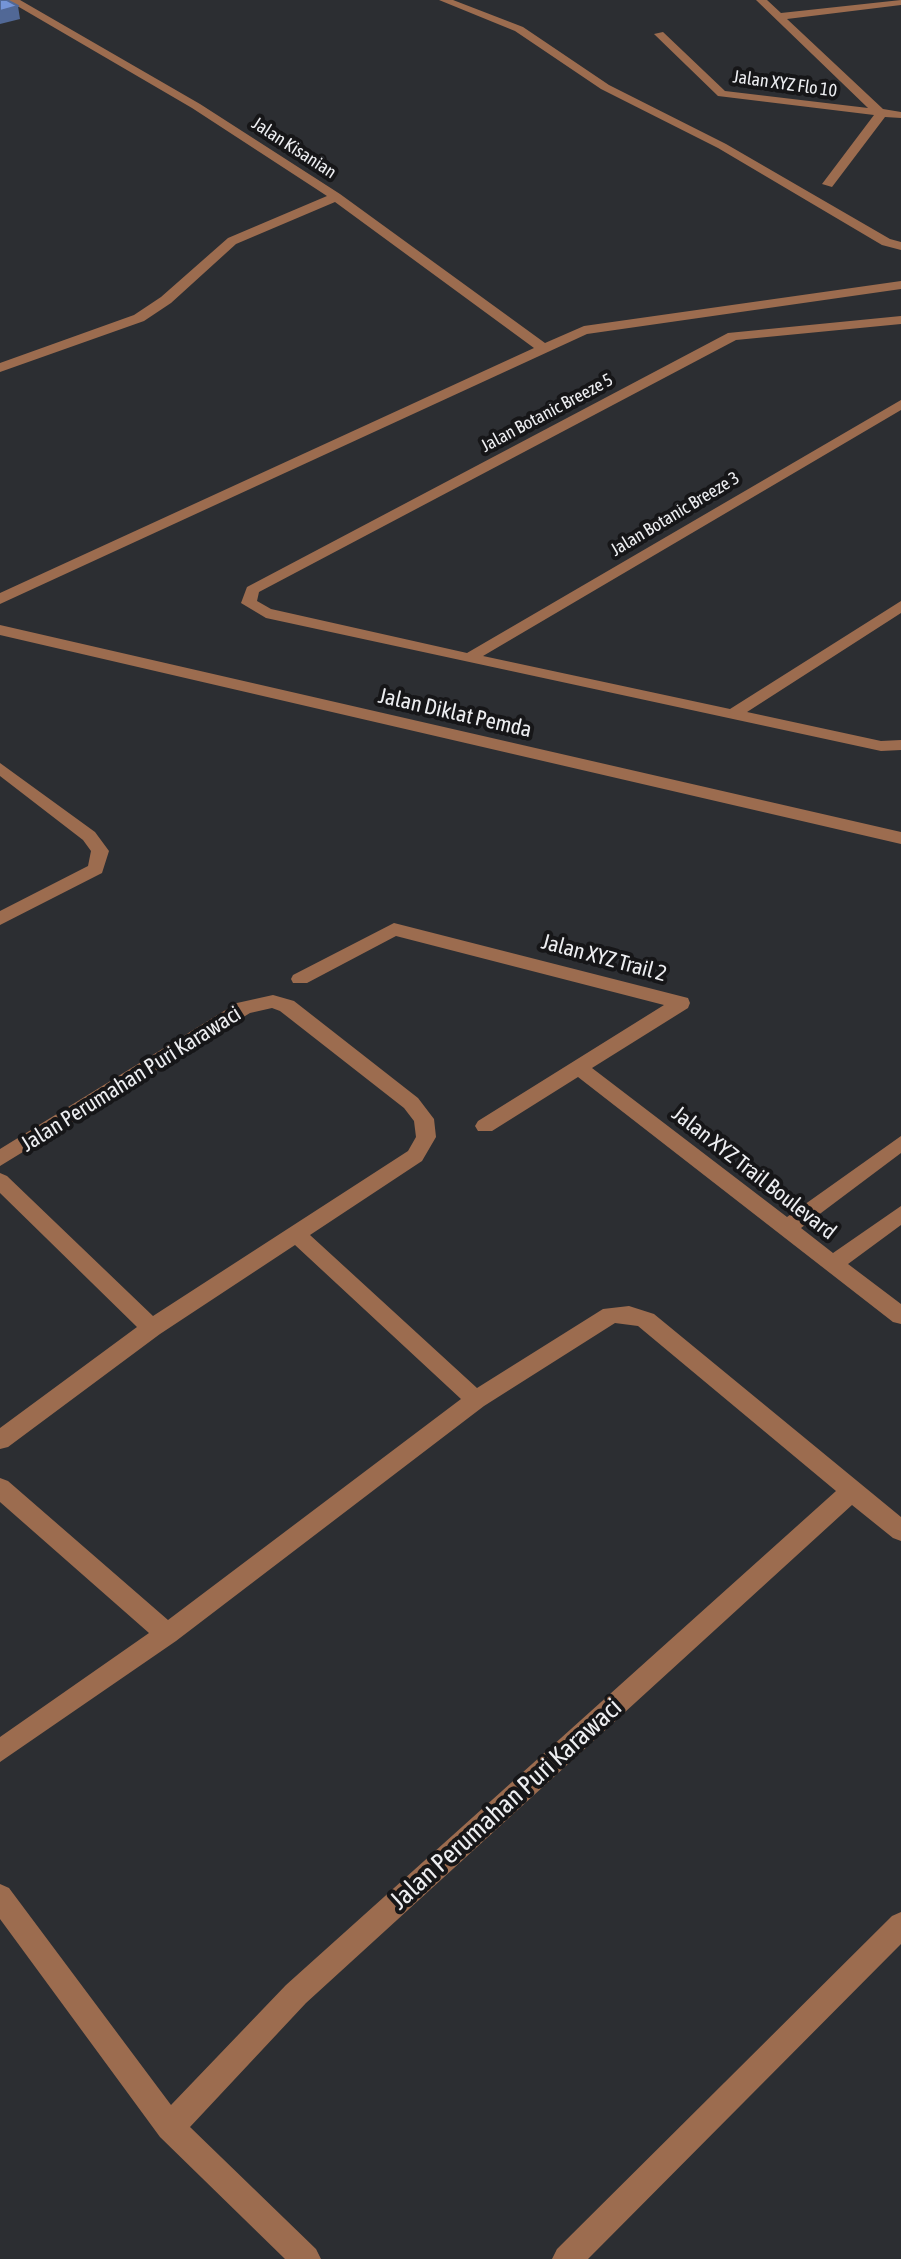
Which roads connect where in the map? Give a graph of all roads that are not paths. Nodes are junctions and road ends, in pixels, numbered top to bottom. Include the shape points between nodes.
1 (12, 0) edge
2 (761, 0) edge
3 (453, 1) edge
4 (901, 2) edge
5 (778, 17) junction
6 (659, 34) dead end
7 (881, 114) junction
8 (901, 115) edge
9 (828, 184) dead end
10 (336, 197) junction
11 (901, 246) edge
12 (901, 285) edge
13 (901, 320) edge
14 (543, 348) junction
15 (0, 368) edge
16 (901, 404) edge
17 (0, 599) edge
18 (901, 606) edge
19 (0, 630) edge
20 (469, 658) junction
21 (732, 715) junction
22 (901, 745) edge
23 (0, 768) edge
24 (901, 838) edge
25 (0, 919) edge
26 (300, 979) dead end
27 (578, 1067) junction
28 (485, 1126) dead end
29 (901, 1143) edge
30 (0, 1159) edge
31 (0, 1181) edge
32 (901, 1214) edge
33 (786, 1228) junction
34 (297, 1235) junction
35 (833, 1264) junction
36 (901, 1316) edge
37 (152, 1328) junction
38 (476, 1400) junction
39 (0, 1440) edge
40 (0, 1488) edge
41 (852, 1491) junction
42 (901, 1531) edge
43 (167, 1634) junction
44 (0, 1751) edge
45 (0, 1897) edge
46 (901, 1925) edge
47 (170, 2127) junction
48 (306, 2259) edge
49 (567, 2259) edge

1 - 10 street, Jalan Kisanian via 196,106
2 - 5 street
3 - 11 street via 519,29 605,87
4 - 5 street
5 - 7 street
6 - 7 street, Jalan XYZ Flo 10 via 722,94
7 - 8 street, Jalan XYZ Flo 10
7 - 9 street
10 - 14 street, Jalan Kisanian
10 - 15 street via 232,241 139,318
12 - 14 street via 584,330
13 - 20 street, Jalan Botanic Breeze 5 via 733,336 252,590 249,603 266,613
14 - 17 street
16 - 20 street, Jalan Botanic Breeze 3
18 - 21 street
19 - 24 street, Jalan Diklat Pemda
20 - 21 street
21 - 22 street via 881,746
23 - 25 street via 89,836 100,851 96,869
26 - 27 street, Jalan XYZ Trail 2 via 394,929 681,1003
27 - 28 street, Jalan XYZ Trail 2
27 - 33 street, Jalan XYZ Trail Boulevard
29 - 33 street
30 - 34 street, Jalan Perumahan Puri Karawaci via 244,1008 273,1001 287,1006 411,1103 424,1119 426,1137 415,1156
31 - 37 street
32 - 35 street
33 - 35 street, Jalan XYZ Trail Boulevard
34 - 37 street, Jalan Perumahan Puri Karawaci
34 - 38 street
35 - 36 street, Jalan XYZ Trail Boulevard
37 - 39 street, Jalan Perumahan Puri Karawaci
38 - 41 street via 592,1325 611,1315 629,1314 646,1320
38 - 43 street
40 - 43 street
41 - 42 street
41 - 47 street, Jalan Perumahan Puri Karawaci via 296,1994
43 - 44 street
45 - 47 street
46 - 49 street
47 - 48 street

